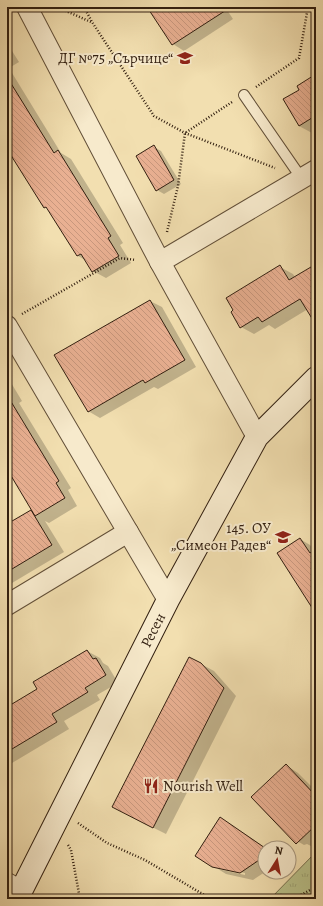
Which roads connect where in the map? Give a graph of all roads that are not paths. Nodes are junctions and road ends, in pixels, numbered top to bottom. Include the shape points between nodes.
1 (27, 7) edge
2 (244, 95) road end
3 (309, 174) edge
4 (160, 262) junction
5 (14, 321) edge
6 (316, 378) edge
7 (257, 437) junction
8 (128, 532) junction
9 (168, 600) junction
10 (7, 605) edge
11 (15, 891) edge

1 - 4 street
2 - 3 lane
3 - 4 street
4 - 7 street
5 - 8 street
6 - 7 street, Ресен
7 - 9 street, Ресен
8 - 9 street
8 - 10 street
9 - 11 street, Ресен via 58,819

